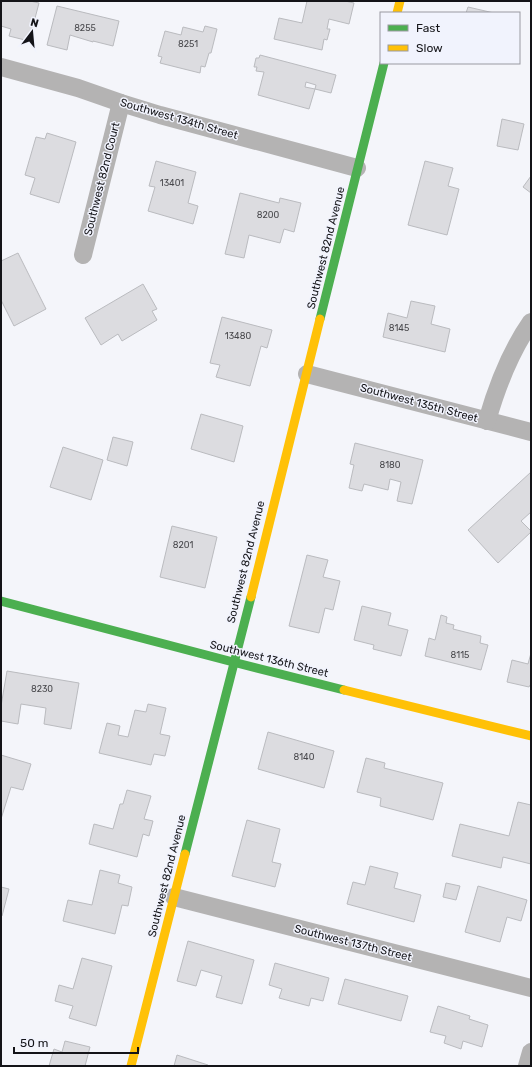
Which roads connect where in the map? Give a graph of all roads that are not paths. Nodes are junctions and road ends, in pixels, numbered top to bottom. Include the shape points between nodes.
1 (400, 1) edge
2 (397, 12) edge
3 (384, 64) edge
4 (1, 67) edge
5 (121, 103) junction
6 (357, 168) junction
7 (83, 255) dead end
8 (531, 322) edge
9 (307, 374) junction
10 (487, 421) junction
11 (531, 432) edge
12 (1, 601) edge
13 (233, 662) junction
14 (531, 736) edge
15 (174, 897) junction
16 (531, 988) edge
17 (531, 1052) edge
18 (131, 1066) edge
19 (528, 1066) edge

1 - 2 street
3 - 6 street, Southwest 82nd Avenue
4 - 5 street, Southwest 134th Street via 78,88
5 - 6 street, Southwest 134th Street
5 - 7 street, Southwest 82nd Court
6 - 9 street, Southwest 82nd Avenue
8 - 10 street via 505,369
9 - 10 street, Southwest 135th Street
9 - 13 street, Southwest 82nd Avenue
10 - 11 street, Southwest 135th Street
12 - 13 street, Southwest 136th Street
13 - 14 street, Southwest 136th Street
13 - 15 street, Southwest 82nd Avenue
15 - 16 street, Southwest 137th Street
15 - 18 street, Southwest 82nd Avenue
17 - 19 street

